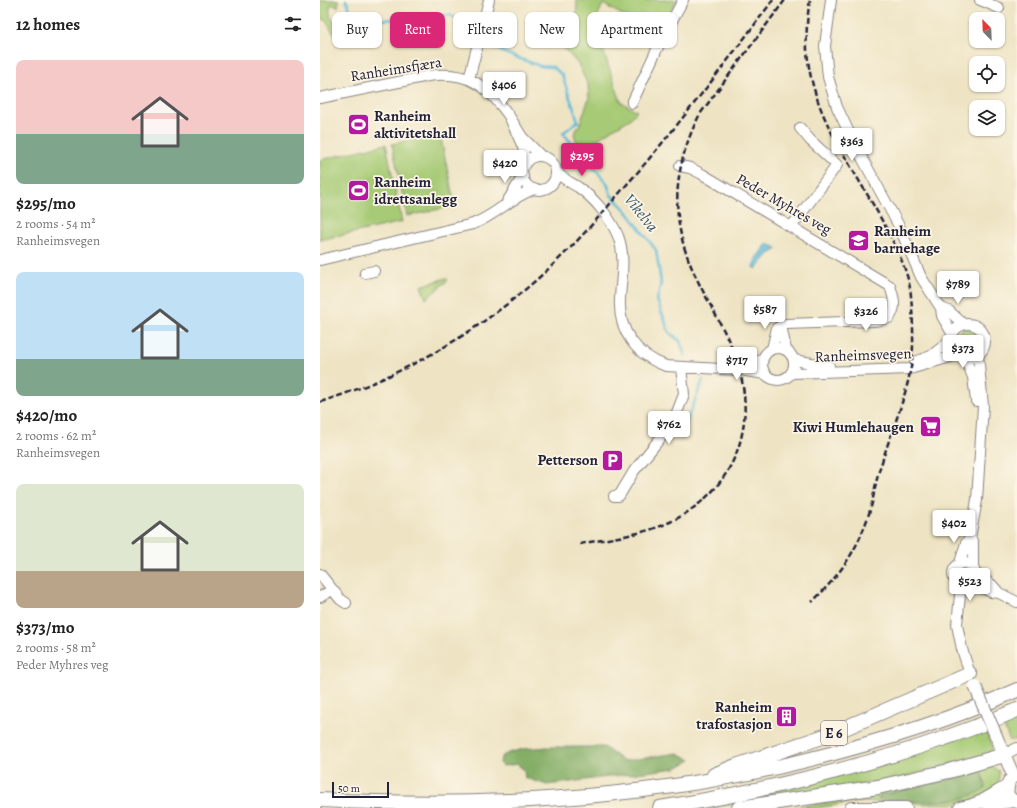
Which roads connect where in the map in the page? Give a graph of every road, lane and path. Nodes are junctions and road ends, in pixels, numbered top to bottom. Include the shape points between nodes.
1 (489, 0) edge
2 (683, 0) edge
3 (831, 0) edge
4 (980, 0) edge
5 (1000, 8) dead end
6 (469, 79) junction
7 (320, 98) edge
8 (632, 103) dead end
9 (509, 116) junction
10 (800, 128) dead end
11 (541, 156) junction
12 (525, 164) junction
13 (680, 166) dead end
14 (556, 171) junction
15 (523, 176) junction
16 (550, 186) junction
17 (534, 189) junction
18 (592, 199) junction
19 (507, 202) junction
20 (792, 226) junction
21 (320, 260) edge
22 (941, 308) junction
23 (963, 324) junction
24 (781, 325) junction
25 (951, 337) junction
26 (772, 349) junction
27 (786, 350) junction
28 (978, 355) junction
29 (961, 357) junction
30 (762, 360) junction
31 (794, 360) junction
32 (683, 368) junction
33 (712, 368) junction
34 (792, 373) junction
35 (765, 374) junction
36 (980, 439) junction
37 (614, 496) dead end
38 (970, 538) junction
39 (960, 563) junction
40 (974, 570) junction
41 (320, 574) edge
42 (966, 584) junction
43 (332, 590) junction
44 (999, 593) junction
45 (320, 597) edge
46 (1017, 602) edge
47 (346, 603) dead end
48 (972, 680) junction
49 (1017, 690) edge
50 (1017, 710) edge
51 (1017, 748) edge
52 (1002, 749) junction
53 (1016, 776) edge
54 (696, 784) junction
55 (1006, 787) junction
56 (320, 800) edge
57 (982, 802) junction
58 (1015, 802) edge
59 (660, 808) edge
60 (739, 808) edge
61 (851, 808) edge
62 (906, 808) edge
63 (960, 808) edge

1 - 6 street
2 - 8 street via 656,50
3 - 22 street via 825,46 828,77 837,107 902,232 921,277
4 - 5 street
6 - 7 street, Ranheimsfjæra via 442,74
6 - 9 street, Ranheimsfjæra via 487,89
9 - 11 street, Ranheimsfjæra via 522,137
9 - 12 street, Ranheimsfjæra via 523,147
10 - 20 street via 837,165
11 - 12 street via 532,158
11 - 14 street via 550,159
12 - 15 street
13 - 20 street, Peder Myhres veg via 690,168
14 - 16 street via 555,180
14 - 18 street
15 - 17 street via 527,184
15 - 19 street
16 - 17 street via 542,190
16 - 18 street via 564,188
17 - 19 street
18 - 32 street via 607,217 618,237 623,266 621,320 627,336 638,350 655,362
19 - 21 street via 483,220 463,227
20 - 24 street, Peder Myhres veg via 890,286 895,311 889,318 875,321
22 - 23 street via 949,311
22 - 25 street
23 - 25 street
23 - 28 street via 973,324 984,334 984,348
24 - 26 street via 777,328
24 - 27 street
25 - 29 street via 952,349
25 - 31 street, Ranheimsvegen via 931,356 911,362 824,366
26 - 27 street
26 - 30 street
27 - 31 street
28 - 29 street
28 - 36 street via 983,399
29 - 34 street, Ranheimsvegen via 910,369
29 - 36 street via 974,383 977,432
30 - 33 street
30 - 35 street
31 - 34 street via 795,367
32 - 33 street
32 - 37 street via 684,394 676,415 634,470 619,496
33 - 35 street
34 - 35 street via 779,381
36 - 38 street via 977,500
38 - 39 street
38 - 40 street via 973,543
39 - 40 street via 967,562
39 - 42 street via 954,567 952,574 955,581
40 - 42 street
40 - 44 street
41 - 43 street
42 - 44 street
42 - 48 street via 957,624
43 - 45 street
43 - 47 street
44 - 46 street
48 - 52 main road, bridge
48 - 54 highway, E 6 via 800,745 724,770
49 - 54 highway, E 6 via 944,719 855,747
50 - 59 highway, E 6 via 935,741 840,770 733,795
51 - 52 street
52 - 53 main road
52 - 60 highway via 949,771 878,788
53 - 55 main road
54 - 56 highway, E 6 via 595,799 492,806 410,806
55 - 57 main road
55 - 58 main road via 1008,795
57 - 58 main road
57 - 63 main road
61 - 62 main road

